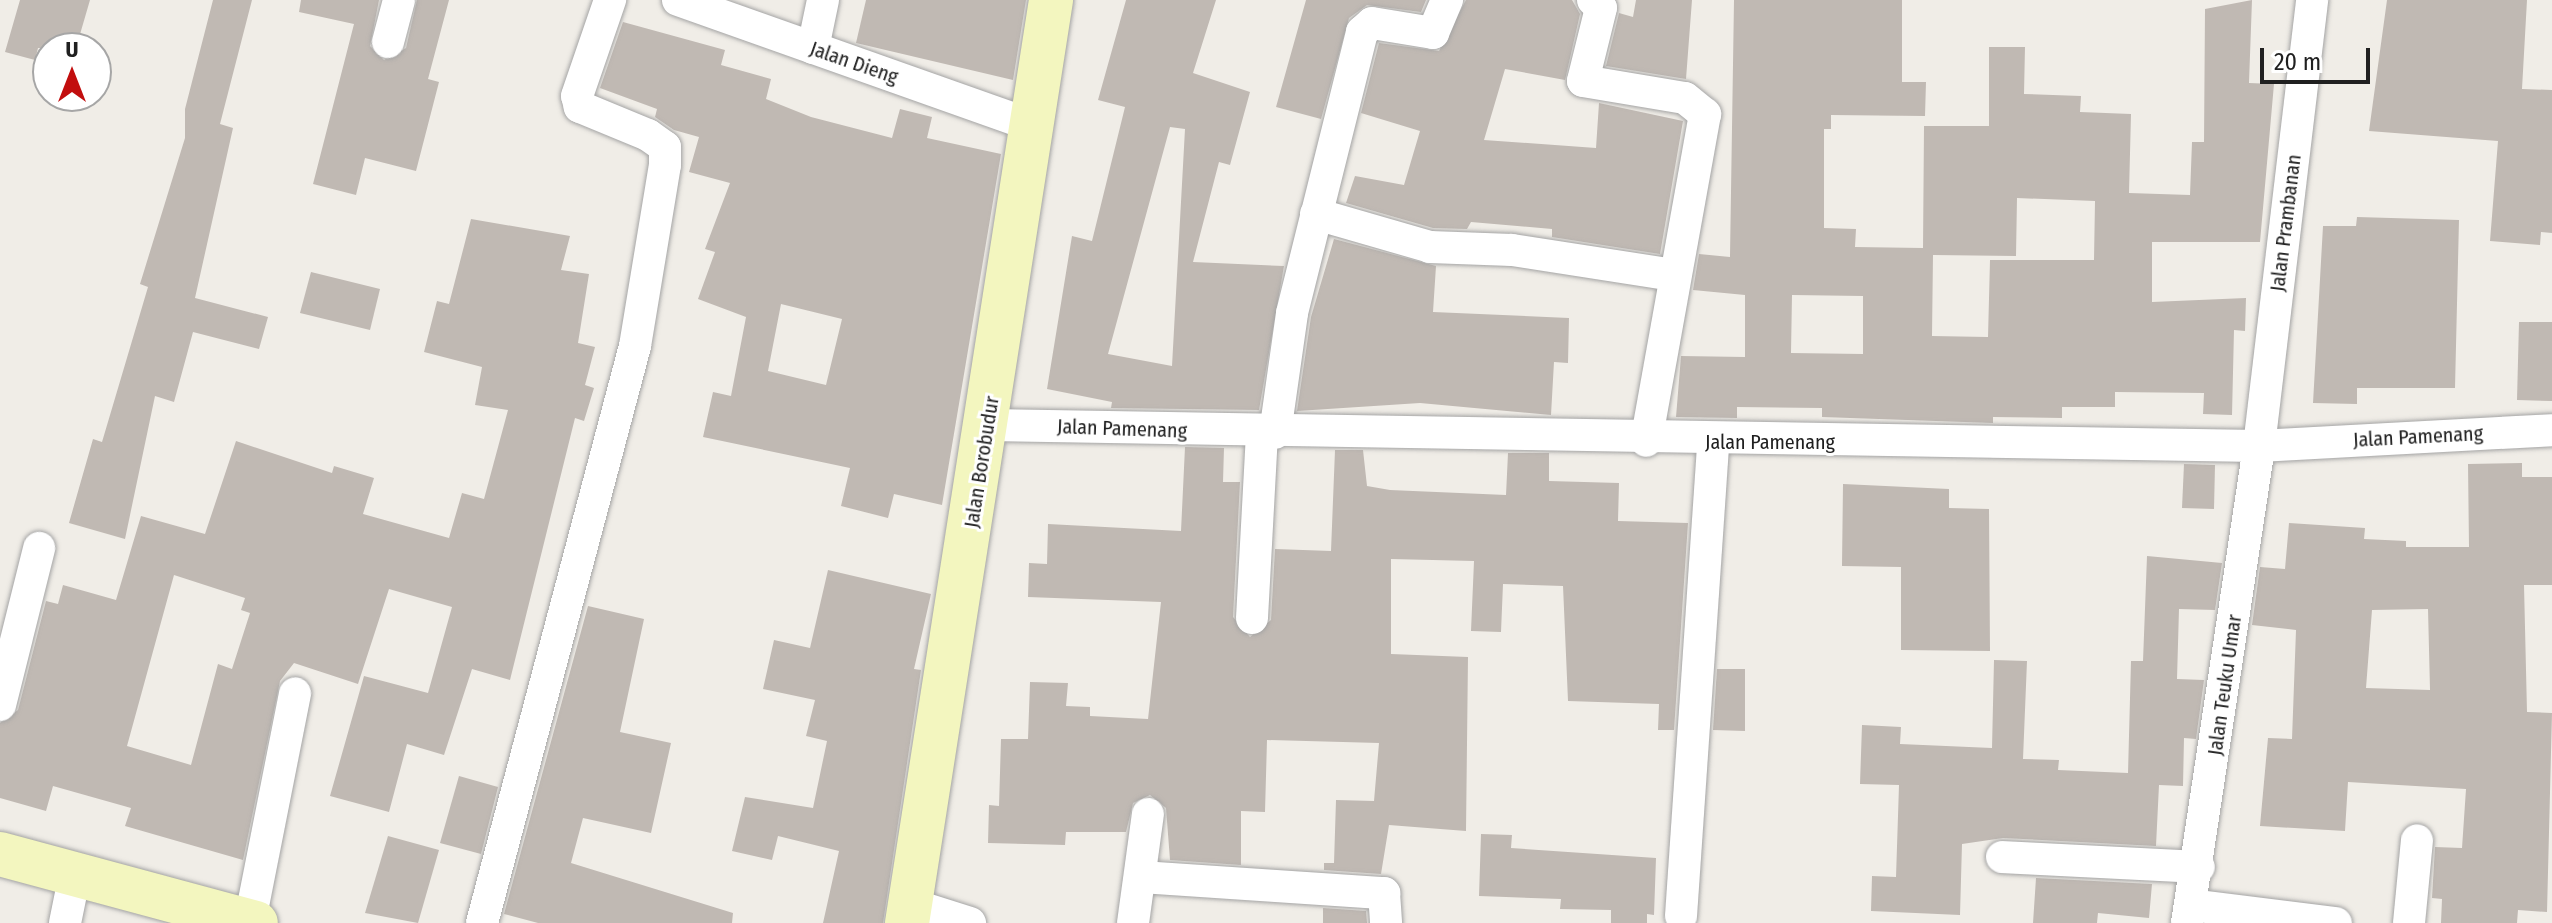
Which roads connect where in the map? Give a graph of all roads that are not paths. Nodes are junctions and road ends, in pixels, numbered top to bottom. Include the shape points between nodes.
1 (399, 0) edge
2 (610, 0) edge
3 (678, 0) edge
4 (823, 0) edge
5 (1051, 0) edge
6 (1447, 0) edge
7 (1593, 0) edge
8 (2312, 0) edge
9 (388, 42) dead end
10 (813, 48) junction
11 (1031, 125) junction
12 (1316, 214) junction
13 (1673, 275) junction
14 (988, 425) junction
15 (2552, 430) edge
16 (1268, 433) junction
17 (1646, 441) junction
18 (1713, 441) junction
19 (2259, 446) junction
20 (39, 548) dead end
21 (1252, 618) dead end
22 (295, 693) dead end
23 (0, 705) edge
24 (1148, 814) dead end
25 (2417, 840) dead end
26 (0, 854) edge
27 (2002, 857) dead end
28 (2199, 867) junction
29 (75, 874) junction
30 (1141, 877) junction
31 (908, 914) edge
32 (2189, 914) edge
33 (1681, 916) dead end
34 (253, 922) edge
35 (65, 923) edge
36 (482, 923) edge
37 (970, 923) edge
38 (1133, 923) edge
39 (1386, 923) edge
40 (2336, 923) edge
41 (2409, 923) edge

1 - 9 street
2 - 36 street via 577,96 580,107 648,135 665,147 665,165 631,361
3 - 10 street, Jalan Dieng
4 - 10 street
5 - 11 street, Jalan Borobudur
6 - 12 street via 1433,33 1382,23 1362,32
7 - 13 street via 1601,8 1583,81 1685,98 1705,114
8 - 19 street, Jalan Prambanan
10 - 11 street, Jalan Dieng
11 - 14 street, Jalan Borobudur
12 - 13 street via 1430,247 1512,250
12 - 16 street
13 - 17 street
14 - 16 street, Jalan Pamenang
14 - 31 street, Jalan Borobudur
15 - 19 street, Jalan Pamenang
16 - 17 street, Jalan Pamenang
16 - 21 street
17 - 18 street, Jalan Pamenang
18 - 19 street, Jalan Pamenang
18 - 33 street
19 - 28 street, Jalan Teuku Umar
20 - 23 street
22 - 34 street
24 - 30 street
25 - 41 street
26 - 29 street
27 - 28 street
28 - 32 street, Jalan Teuku Umar
29 - 34 street
29 - 35 street
30 - 38 street
30 - 39 street via 1384,893
31 - 37 street
32 - 40 street

